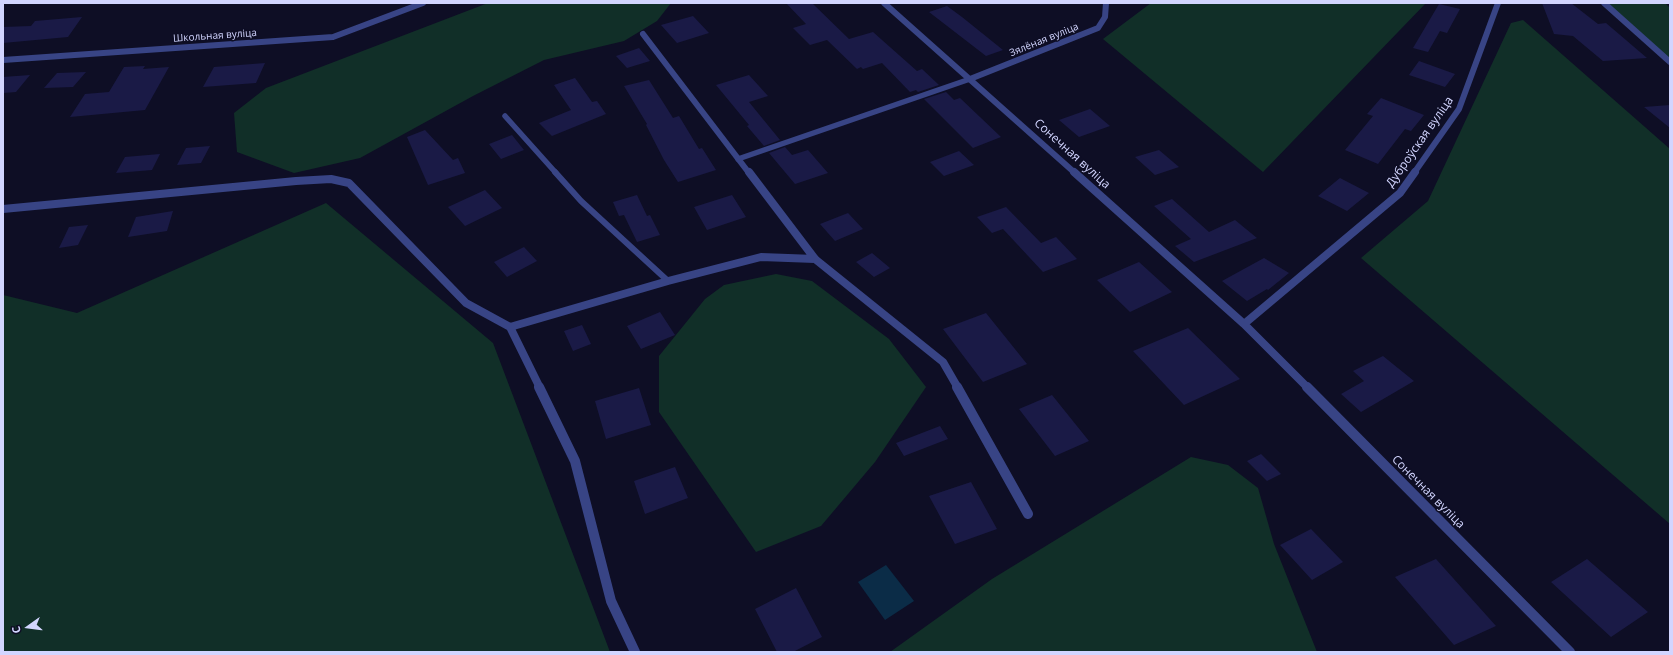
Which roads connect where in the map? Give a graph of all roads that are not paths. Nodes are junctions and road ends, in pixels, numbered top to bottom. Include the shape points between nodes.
1 (423, 3) edge
2 (884, 3) edge
3 (1106, 3) edge
4 (1498, 3) edge
5 (1604, 3) edge
6 (643, 34) dead end
7 (3, 60) edge
8 (1670, 62) edge
9 (970, 79) junction
10 (505, 116) dead end
11 (738, 159) junction
12 (3, 209) edge
13 (815, 259) junction
14 (668, 281) junction
15 (1244, 324) junction
16 (510, 327) junction
17 (1028, 514) dead end
18 (636, 652) edge
19 (1570, 652) edge

1 - 7 street, Школьная вуліца via 334,37
2 - 9 street, Сонечная вуліца
3 - 9 street, Зялёная вуліца via 1105,17 1098,28
4 - 15 street, Дуброўская вуліца via 1460,109 1400,193
5 - 8 street
6 - 11 street
9 - 11 lane
9 - 15 street, Сонечная вуліца
10 - 14 lane via 581,201
11 - 13 street
12 - 16 street via 331,179 349,183 466,303
13 - 14 street via 761,257
13 - 17 street via 943,362
14 - 16 street
15 - 19 street, Сонечная вуліца
16 - 18 street via 575,461 611,601

